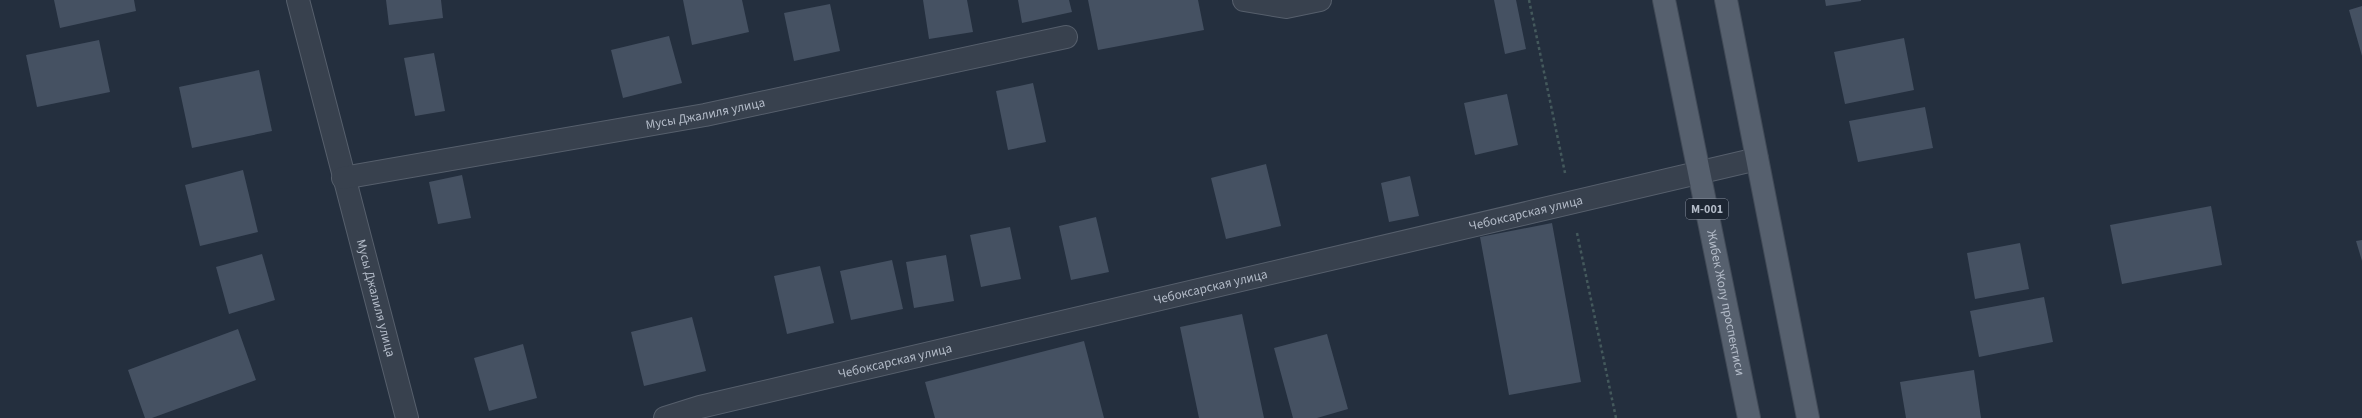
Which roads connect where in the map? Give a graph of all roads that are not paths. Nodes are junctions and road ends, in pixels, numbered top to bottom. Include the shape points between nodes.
1 (298, 0) edge
2 (1244, 0) edge
3 (1320, 0) edge
4 (1664, 0) edge
5 (1726, 0) edge
6 (1066, 37) dead end
7 (1757, 159) junction
8 (1699, 172) junction
9 (342, 178) junction
10 (407, 418) edge
11 (665, 418) edge
12 (1749, 418) edge
13 (1808, 418) edge

1 - 9 street, Мусы Джалиля улица
2 - 3 street via 1286,7
4 - 8 main road, Жибек Жолу проспектиси / М-001
5 - 7 main road
6 - 9 street, Мусы Джалиля улица via 705,116
7 - 8 street, Чебоксарская улица
7 - 13 main road
8 - 11 street, Чебоксарская улица via 708,405
8 - 12 main road, Жибек Жолу проспектиси / М-001
9 - 10 street, Мусы Джалиля улица

